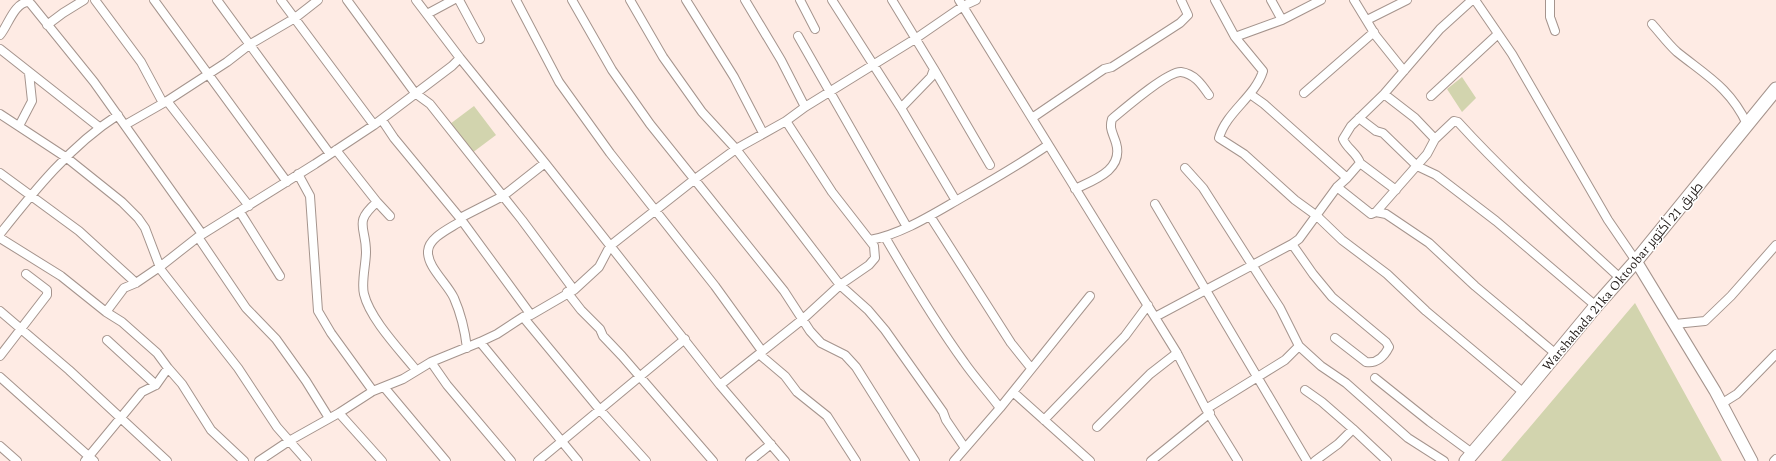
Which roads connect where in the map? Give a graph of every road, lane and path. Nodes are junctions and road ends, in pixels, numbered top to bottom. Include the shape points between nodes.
1 (84, 0) edge
2 (95, 0) edge
3 (154, 0) edge
4 (217, 0) edge
5 (281, 0) edge
6 (318, 0) edge
7 (347, 0) edge
8 (416, 0) edge
9 (453, 0) edge
10 (459, 0) edge
11 (516, 0) edge
12 (572, 0) edge
13 (630, 0) edge
14 (686, 0) edge
15 (745, 0) edge
16 (800, 0) edge
17 (832, 0) edge
18 (892, 0) edge
19 (976, 0) edge
20 (1182, 0) edge
21 (1215, 0) edge
22 (1271, 0) edge
23 (1321, 0) edge
24 (1354, 0) edge
25 (1406, 0) edge
26 (1472, 0) edge
27 (1475, 0) edge
28 (1550, 0) edge
29 (961, 3) edge
30 (427, 14) junction
31 (295, 18) junction
32 (1282, 20) junction
33 (1367, 20) junction
34 (1652, 24) dead end
35 (47, 25) junction
36 (815, 29) dead end
37 (1555, 31) dead end
38 (1374, 32) junction
39 (1498, 34) junction
40 (0, 36) edge
41 (798, 36) dead end
42 (1235, 37) junction
43 (915, 39) junction
44 (480, 40) dead end
45 (249, 45) junction
46 (0, 49) edge
47 (460, 58) junction
48 (873, 66) junction
49 (934, 69) junction
50 (1404, 71) junction
51 (29, 73) junction
52 (209, 73) junction
53 (1776, 89) edge
54 (831, 91) junction
55 (415, 93) junction
56 (1304, 93) dead end
57 (1250, 94) junction
58 (1384, 94) junction
59 (1209, 95) dead end
60 (1431, 96) dead end
61 (165, 102) junction
62 (805, 107) junction
63 (901, 108) junction
64 (0, 114) edge
65 (118, 115) junction
66 (1032, 118) junction
67 (1358, 118) junction
68 (382, 120) junction
69 (786, 121) junction
70 (1747, 124) junction
71 (125, 125) junction
72 (374, 125) junction
73 (19, 126) junction
74 (99, 126) junction
75 (763, 133) junction
76 (1435, 139) junction
77 (1048, 146) junction
78 (736, 149) junction
79 (333, 152) junction
80 (67, 158) junction
81 (545, 163) junction
82 (1360, 163) junction
83 (990, 165) dead end
84 (1417, 166) junction
85 (1186, 168) dead end
86 (0, 173) edge
87 (298, 174) junction
88 (1348, 178) junction
89 (695, 179) junction
90 (287, 182) junction
91 (1337, 187) junction
92 (1075, 189) junction
93 (1396, 190) junction
94 (30, 196) junction
95 (503, 196) junction
96 (956, 201) junction
97 (377, 202) junction
98 (1154, 204) dead end
99 (249, 206) junction
100 (655, 210) junction
101 (240, 212) junction
102 (1376, 212) junction
103 (390, 216) dead end
104 (930, 216) junction
105 (1317, 216) junction
106 (461, 220) junction
107 (907, 227) junction
108 (0, 234) edge
109 (200, 236) junction
110 (885, 237) junction
111 (0, 238) edge
112 (870, 240) junction
113 (1292, 244) junction
114 (1776, 245) edge
115 (610, 246) junction
116 (1636, 261) junction
117 (1251, 265) junction
118 (161, 266) junction
119 (26, 274) dead end
120 (280, 276) dead end
121 (1620, 278) junction
122 (136, 282) junction
123 (840, 285) junction
124 (1206, 289) junction
125 (571, 291) junction
126 (1090, 296) dead end
127 (1148, 305) junction
128 (1596, 306) junction
129 (0, 311) edge
130 (106, 312) junction
131 (527, 316) junction
132 (1155, 317) junction
133 (803, 319) junction
134 (1675, 324) junction
135 (20, 329) junction
136 (1336, 338) dead end
137 (685, 339) junction
138 (107, 340) dead end
139 (480, 342) junction
140 (1299, 346) junction
141 (467, 348) junction
142 (760, 353) junction
143 (1177, 353) junction
144 (1556, 354) junction
145 (1776, 354) edge
146 (0, 356) edge
147 (430, 362) junction
148 (168, 368) junction
149 (1031, 368) junction
150 (416, 370) junction
151 (640, 376) junction
152 (1257, 376) junction
153 (0, 377) edge
154 (1375, 378) dead end
155 (156, 385) junction
156 (720, 385) junction
157 (384, 387) junction
158 (1305, 390) dead end
159 (373, 391) junction
160 (1013, 392) junction
161 (1524, 393) junction
162 (1721, 404) junction
163 (1000, 408) junction
164 (600, 410) junction
165 (1208, 411) junction
166 (338, 413) junction
167 (329, 418) junction
168 (120, 419) junction
169 (1044, 420) junction
170 (1097, 427) dead end
171 (1353, 429) junction
172 (289, 441) junction
173 (562, 442) junction
174 (771, 444) junction
175 (0, 446) edge
176 (965, 448) junction
177 (1469, 457) edge
178 (90, 460) edge
179 (17, 461) edge
180 (167, 461) edge
181 (244, 461) edge
182 (259, 461) edge
183 (308, 461) edge
184 (382, 461) edge
185 (446, 461) edge
186 (511, 461) edge
187 (538, 461) edge
188 (578, 461) edge
189 (646, 461) edge
190 (713, 461) edge
191 (750, 461) edge
192 (785, 461) edge
193 (856, 461) edge
194 (915, 461) edge
195 (954, 461) edge
196 (1090, 461) edge
197 (1151, 461) edge
198 (1238, 461) edge
199 (1306, 461) edge
200 (1315, 461) edge
201 (1387, 461) edge
202 (1444, 461) edge
203 (1752, 461) edge

1 - 35 street
2 - 61 street via 141,62
3 - 52 street
4 - 45 street
5 - 31 street
6 - 31 street
7 - 55 street
8 - 30 street
9 - 30 street
10 - 44 street
11 - 100 street via 559,82
12 - 89 street via 590,35 630,98
13 - 78 street via 663,57 702,112
14 - 75 street via 734,77
15 - 62 street
16 - 36 street
17 - 48 street
18 - 43 street
19 - 29 street
20 - 66 street via 1188,15 1180,23 1112,67 1104,69
21 - 42 street
22 - 32 street
23 - 32 street
24 - 33 street
25 - 33 street
26 - 50 street via 1440,29
27 - 39 street
28 - 37 street via 1550,17
29 - 43 street
29 - 66 street
30 - 47 street
31 - 45 street
31 - 72 street
32 - 42 street
33 - 38 street
34 - 70 street via 1676,50 1728,93 1739,107
35 - 40 street via 31,4 26,2 9,17
35 - 65 street via 82,66
38 - 50 street
38 - 56 street
39 - 60 street
39 - 116 street via 1608,220
41 - 54 street
42 - 57 street via 1263,71
43 - 48 street
43 - 49 street
45 - 52 street
45 - 79 street
46 - 51 street
47 - 55 street
47 - 81 street
48 - 54 street
48 - 63 street
49 - 63 street via 931,76
49 - 83 street
50 - 58 street
51 - 73 street via 32,100
51 - 74 street
52 - 61 street
52 - 90 street
53 - 70 main road, Warshahada 21ka Oktoobar طريق 21 أكتوبر
54 - 62 street
54 - 107 street
55 - 68 street
55 - 95 street via 430,104
57 - 88 street
57 - 105 street via 1222,127 1219,138 1244,154 1295,200
58 - 67 street
58 - 76 street
59 - 92 street via 1199,80 1181,72 1169,75 1112,119 1110,128 1116,144 1117,158 1111,169
61 - 71 street
61 - 99 street
62 - 69 street
63 - 96 street
64 - 73 street
65 - 71 street
65 - 74 street
66 - 77 street
67 - 82 street via 1343,139
67 - 84 street via 1383,133
68 - 72 street
68 - 106 street
69 - 75 street
69 - 112 street via 832,192
70 - 116 main road, Warshahada 21ka Oktoobar طريق 21 أكتوبر
71 - 109 street
72 - 79 street
73 - 80 street
74 - 80 street
75 - 78 street
76 - 84 street
76 - 121 street via 1454,121 1458,122 1495,163
77 - 92 street
77 - 96 street
78 - 89 street
78 - 123 street
79 - 87 street
79 - 97 street
80 - 94 street
80 - 118 street via 138,218
81 - 95 street
81 - 115 street
82 - 88 street
82 - 93 street
84 - 93 street
84 - 128 street via 1436,174 1490,216
85 - 117 street via 1203,188
86 - 94 street
87 - 90 street
87 - 159 street via 310,196 318,311 330,333
88 - 91 street
89 - 100 street
89 - 133 street via 784,291
90 - 99 street
91 - 102 street via 1371,214
91 - 105 street
92 - 127 street
93 - 102 street
94 - 108 street
94 - 122 street via 79,231
95 - 106 street
95 - 125 street
96 - 104 street
97 - 103 street
97 - 150 street via 366,212 362,222 366,250 363,294 380,324
98 - 124 street
99 - 101 street
100 - 115 street
100 - 142 street via 715,286
101 - 109 street
101 - 120 street
102 - 144 street via 1386,214 1429,243 1475,286
104 - 107 street
104 - 149 street via 1011,343
105 - 113 street
105 - 161 street
106 - 131 street via 483,248
106 - 141 street via 433,240 428,250 430,265 442,277 454,298
107 - 110 street
109 - 118 street
109 - 167 street via 246,308 276,338
110 - 112 street
110 - 163 street via 965,364
111 - 130 street via 61,276
112 - 123 street via 874,246 875,258
113 - 117 street
113 - 136 street via 1332,297 1386,342 1388,347 1378,361 1366,362
114 - 134 street via 1705,321
115 - 125 street via 599,266
115 - 137 street
116 - 121 main road, Warshahada 21ka Oktoobar طريق 21 أكتوبر
116 - 134 main road
117 - 124 street
117 - 140 street via 1280,308
118 - 122 street
118 - 172 street via 161,270 238,368
119 - 135 street via 48,292
121 - 128 main road, Warshahada 21ka Oktoobar طريق 21 أكتوبر
122 - 130 street via 124,288
123 - 133 street
123 - 176 street via 868,310 885,330
124 - 132 street
124 - 152 street
125 - 131 street
125 - 151 street via 581,310
126 - 149 street
127 - 132 street
127 - 169 street via 1125,336
128 - 144 main road, Warshahada 21ka Oktoobar طريق 21 أكتوبر
129 - 135 street
130 - 148 street via 148,344
131 - 139 street
131 - 164 street
132 - 143 street
133 - 142 street
133 - 194 street via 821,343 845,354 856,367
134 - 162 main road
135 - 146 street
135 - 168 street via 69,370
137 - 151 street
137 - 156 street
138 - 155 street
139 - 141 street
139 - 173 street
140 - 152 street via 1285,360
140 - 202 street via 1402,433
141 - 147 street
142 - 156 street
142 - 193 street via 786,376 797,392 826,416
143 - 165 street
143 - 170 street via 1150,374
144 - 161 main road, Warshahada 21ka Oktoobar طريق 21 أكتوبر
145 - 162 street via 1737,394
147 - 150 street
147 - 186 street
148 - 155 street
148 - 181 street via 182,384 211,430
149 - 160 street
150 - 157 street
151 - 164 street
151 - 190 street
152 - 165 street
152 - 199 street
153 - 178 street
154 - 177 street
155 - 168 street via 142,392
156 - 174 street
157 - 159 street
157 - 185 street
158 - 171 street
159 - 166 street
160 - 163 street
160 - 169 street
161 - 177 main road, Warshahada 21ka Oktoobar طريق 21 أكتوبر
162 - 203 main road
163 - 176 street
164 - 173 street
164 - 189 street
165 - 197 street
165 - 198 street
166 - 167 street
166 - 184 street
167 - 172 street
168 - 178 street
168 - 180 street
169 - 196 street
171 - 200 street
171 - 201 street
172 - 182 street
172 - 183 street
173 - 187 street
173 - 188 street
174 - 191 street
174 - 192 street
175 - 179 street
176 - 195 street

